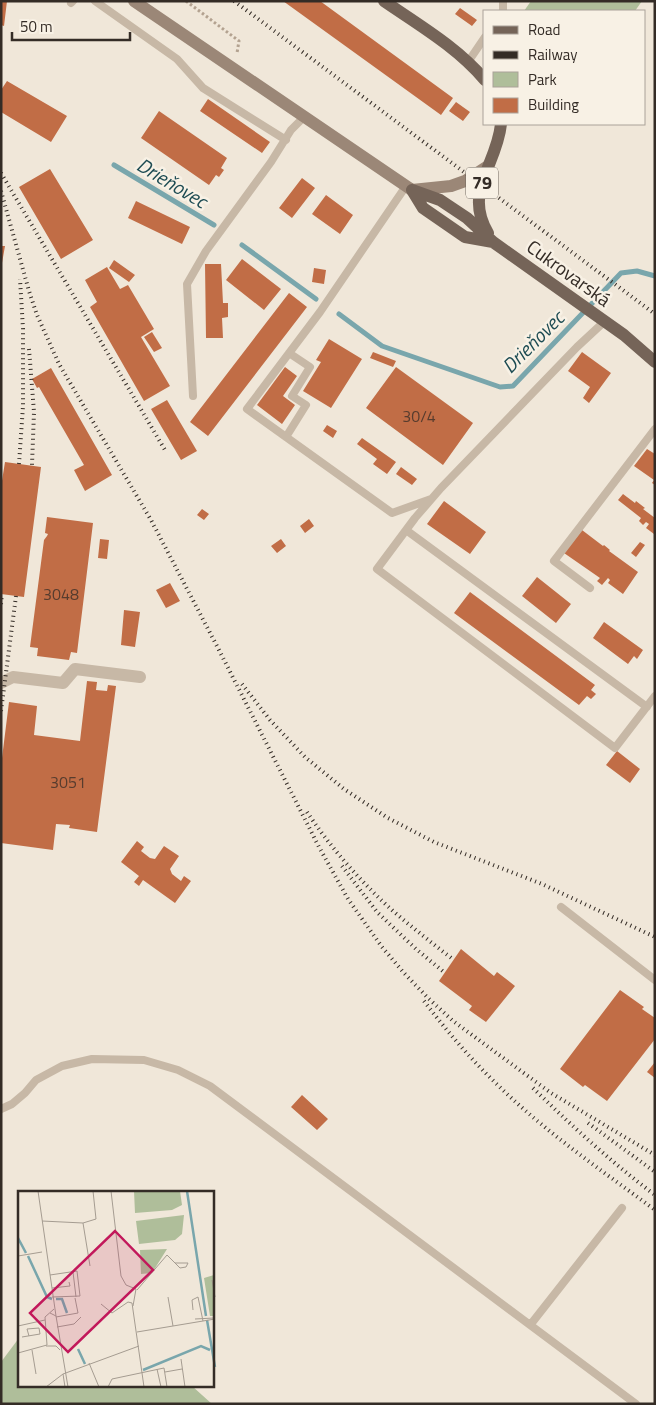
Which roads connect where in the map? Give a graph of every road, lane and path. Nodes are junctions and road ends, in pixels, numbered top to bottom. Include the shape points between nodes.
1 (95, 1) edge
2 (134, 1) edge
3 (186, 1) edge
4 (384, 1) edge
5 (483, 40) edge
6 (237, 53) dead end
7 (468, 62) junction
8 (483, 78) edge
9 (304, 117) junction
10 (501, 125) edge
11 (286, 140) junction
12 (488, 166) junction
13 (409, 188) junction
14 (493, 242) junction
15 (601, 318) junction
16 (624, 335) junction
17 (289, 353) junction
18 (655, 353) edge
19 (655, 362) edge
20 (193, 396) dead end
21 (655, 429) edge
22 (286, 436) junction
23 (432, 498) junction
24 (406, 530) junction
25 (590, 588) dead end
26 (140, 678) dead end
27 (1, 683) edge
28 (655, 696) edge
29 (647, 707) junction
30 (561, 907) dead end
31 (655, 980) edge
32 (1, 1109) edge
33 (622, 1208) dead end
34 (531, 1324) junction
35 (636, 1404) edge

1 - 11 lane via 177,59 203,88
2 - 9 street
3 - 6 path via 239,41
4 - 7 main road
5 - 7 lane
7 - 8 main road
9 - 11 lane
9 - 13 street
10 - 12 main road, 79
11 - 20 lane via 186,284
12 - 13 street via 451,186
12 - 14 main road, 79 via 478,205
13 - 14 main road, Cukrovarská via 440,200 467,218
13 - 17 lane
14 - 15 main road, Cukrovarská / 79
15 - 16 main road, Cukrovarská / 79
15 - 23 lane
16 - 18 main road, Cukrovarská / 79
16 - 19 main road, Cukrovarská / 79
17 - 22 lane via 310,367 292,396 306,405
17 - 22 lane via 247,409
21 - 25 lane via 554,561
22 - 23 lane via 392,513
23 - 24 lane
24 - 29 lane
24 - 29 lane via 377,569 615,748
26 - 27 street via 76,669 63,683 12,677
28 - 29 lane
30 - 31 lane
32 - 34 lane via 12,1104 36,1080 62,1066 92,1059 144,1060 178,1070 210,1086
33 - 34 lane
34 - 35 lane

